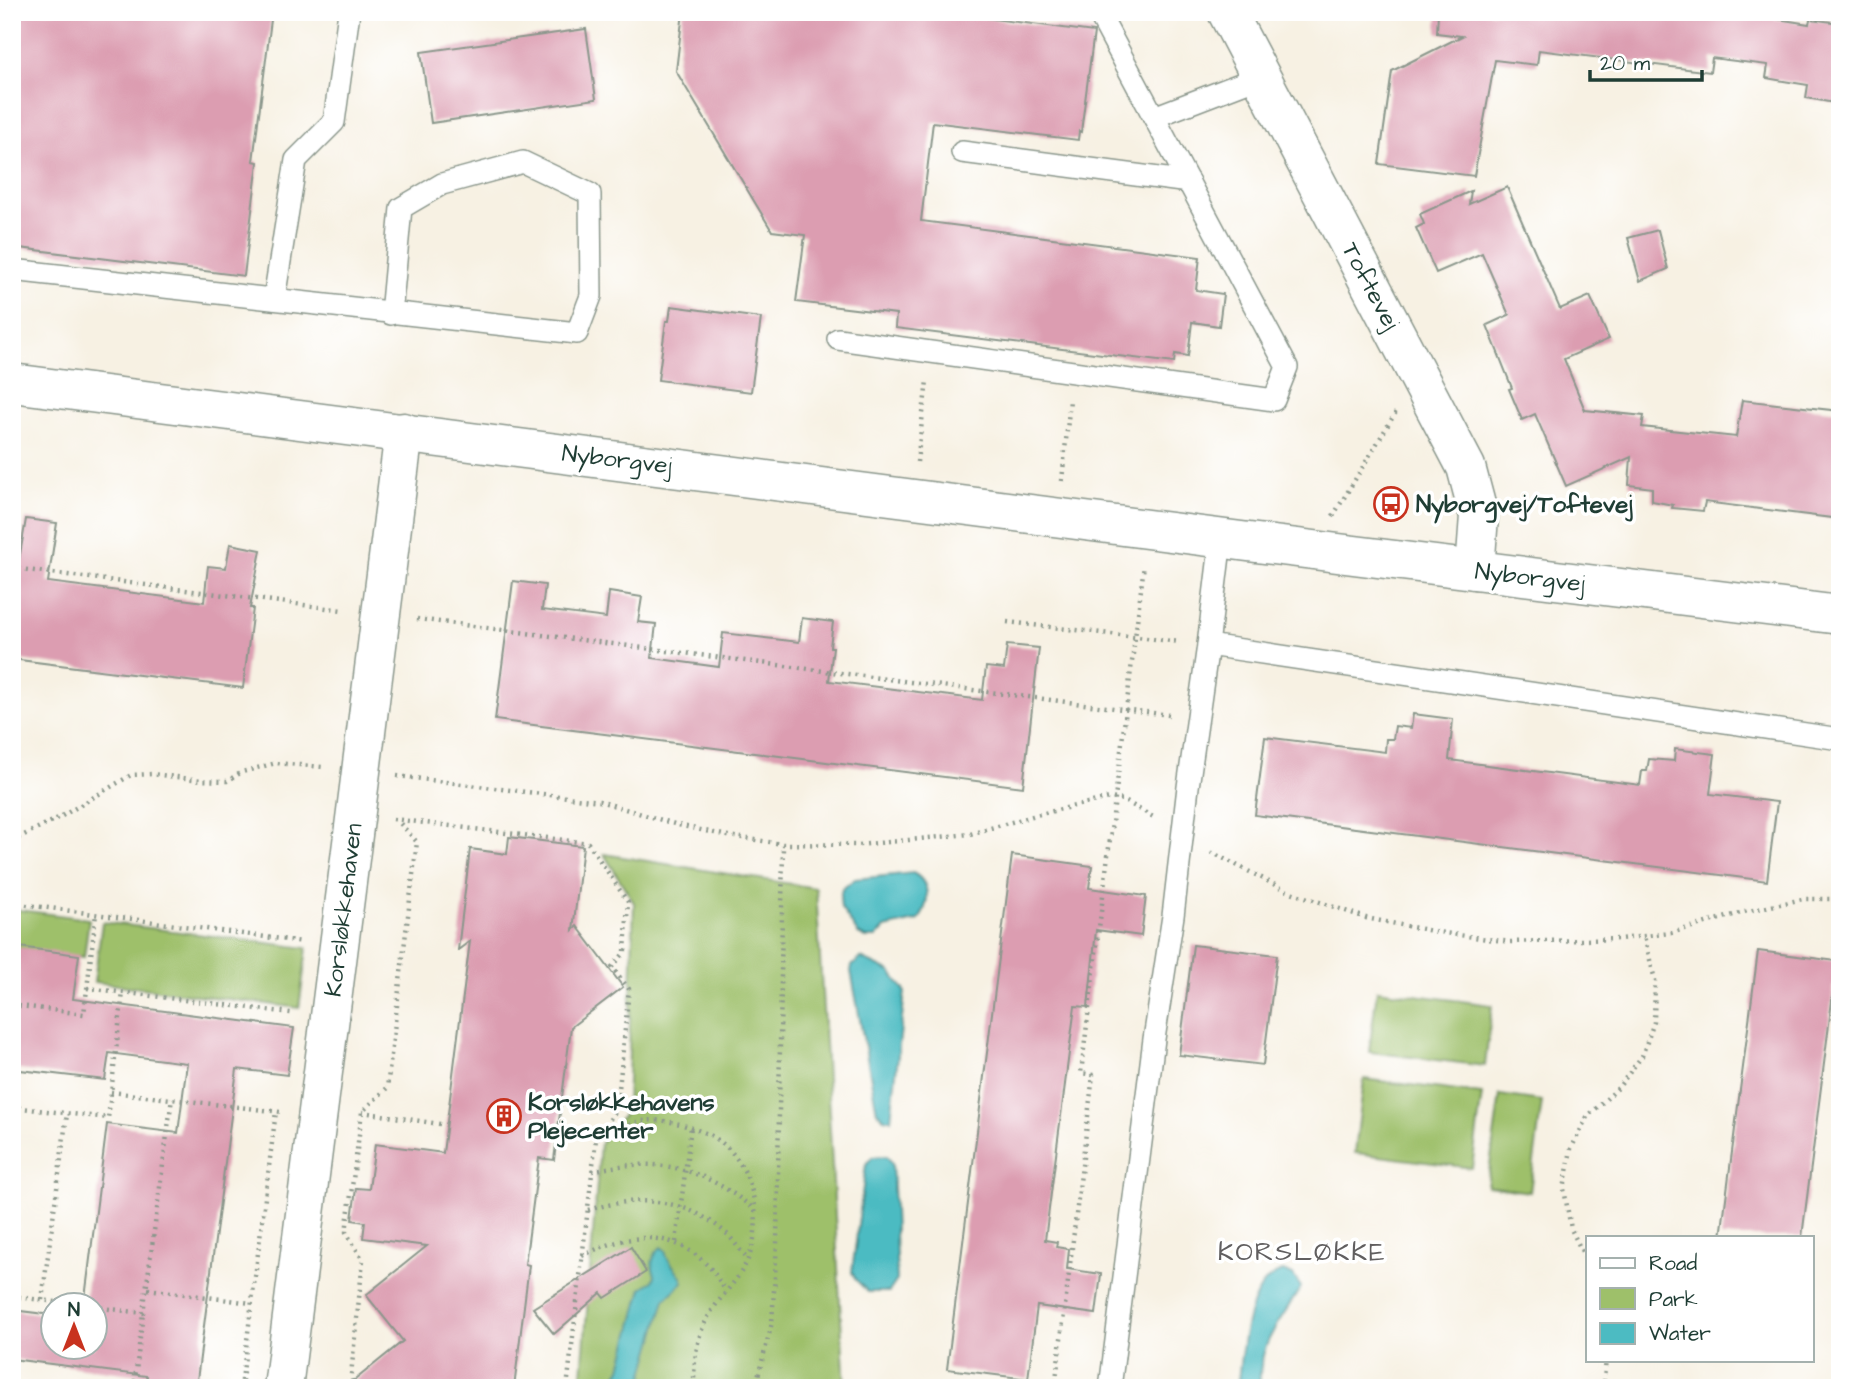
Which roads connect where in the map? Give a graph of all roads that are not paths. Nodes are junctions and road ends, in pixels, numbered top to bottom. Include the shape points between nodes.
1 (349, 12) edge
2 (1098, 12) edge
3 (1227, 12) edge
4 (1261, 76) junction
5 (1154, 117) junction
6 (962, 152) dead end
7 (1189, 183) junction
8 (12, 270) edge
9 (274, 299) junction
10 (391, 314) junction
11 (838, 340) dead end
12 (12, 383) edge
13 (404, 432) junction
14 (1221, 539) junction
15 (1475, 570) junction
16 (1840, 615) edge
17 (1208, 645) junction
18 (1840, 739) edge
19 (284, 1388) edge
20 (1110, 1388) edge

1 - 9 lane via 334,122 296,160
2 - 5 lane
3 - 4 street, Toftevej
4 - 5 lane
4 - 15 street, Toftevej via 1466,467 1479,516
5 - 7 lane
6 - 7 lane
7 - 11 lane via 1287,367 1274,400
8 - 9 lane
9 - 10 lane
10 - 10 lane via 576,332 591,296 590,194 523,162 442,184 401,208
12 - 13 street, Nyborgvej
13 - 14 street, Nyborgvej
13 - 19 street, Korsløkkehaven
14 - 15 street, Nyborgvej
14 - 17 lane
15 - 16 street, Nyborgvej
17 - 18 lane
17 - 20 lane

